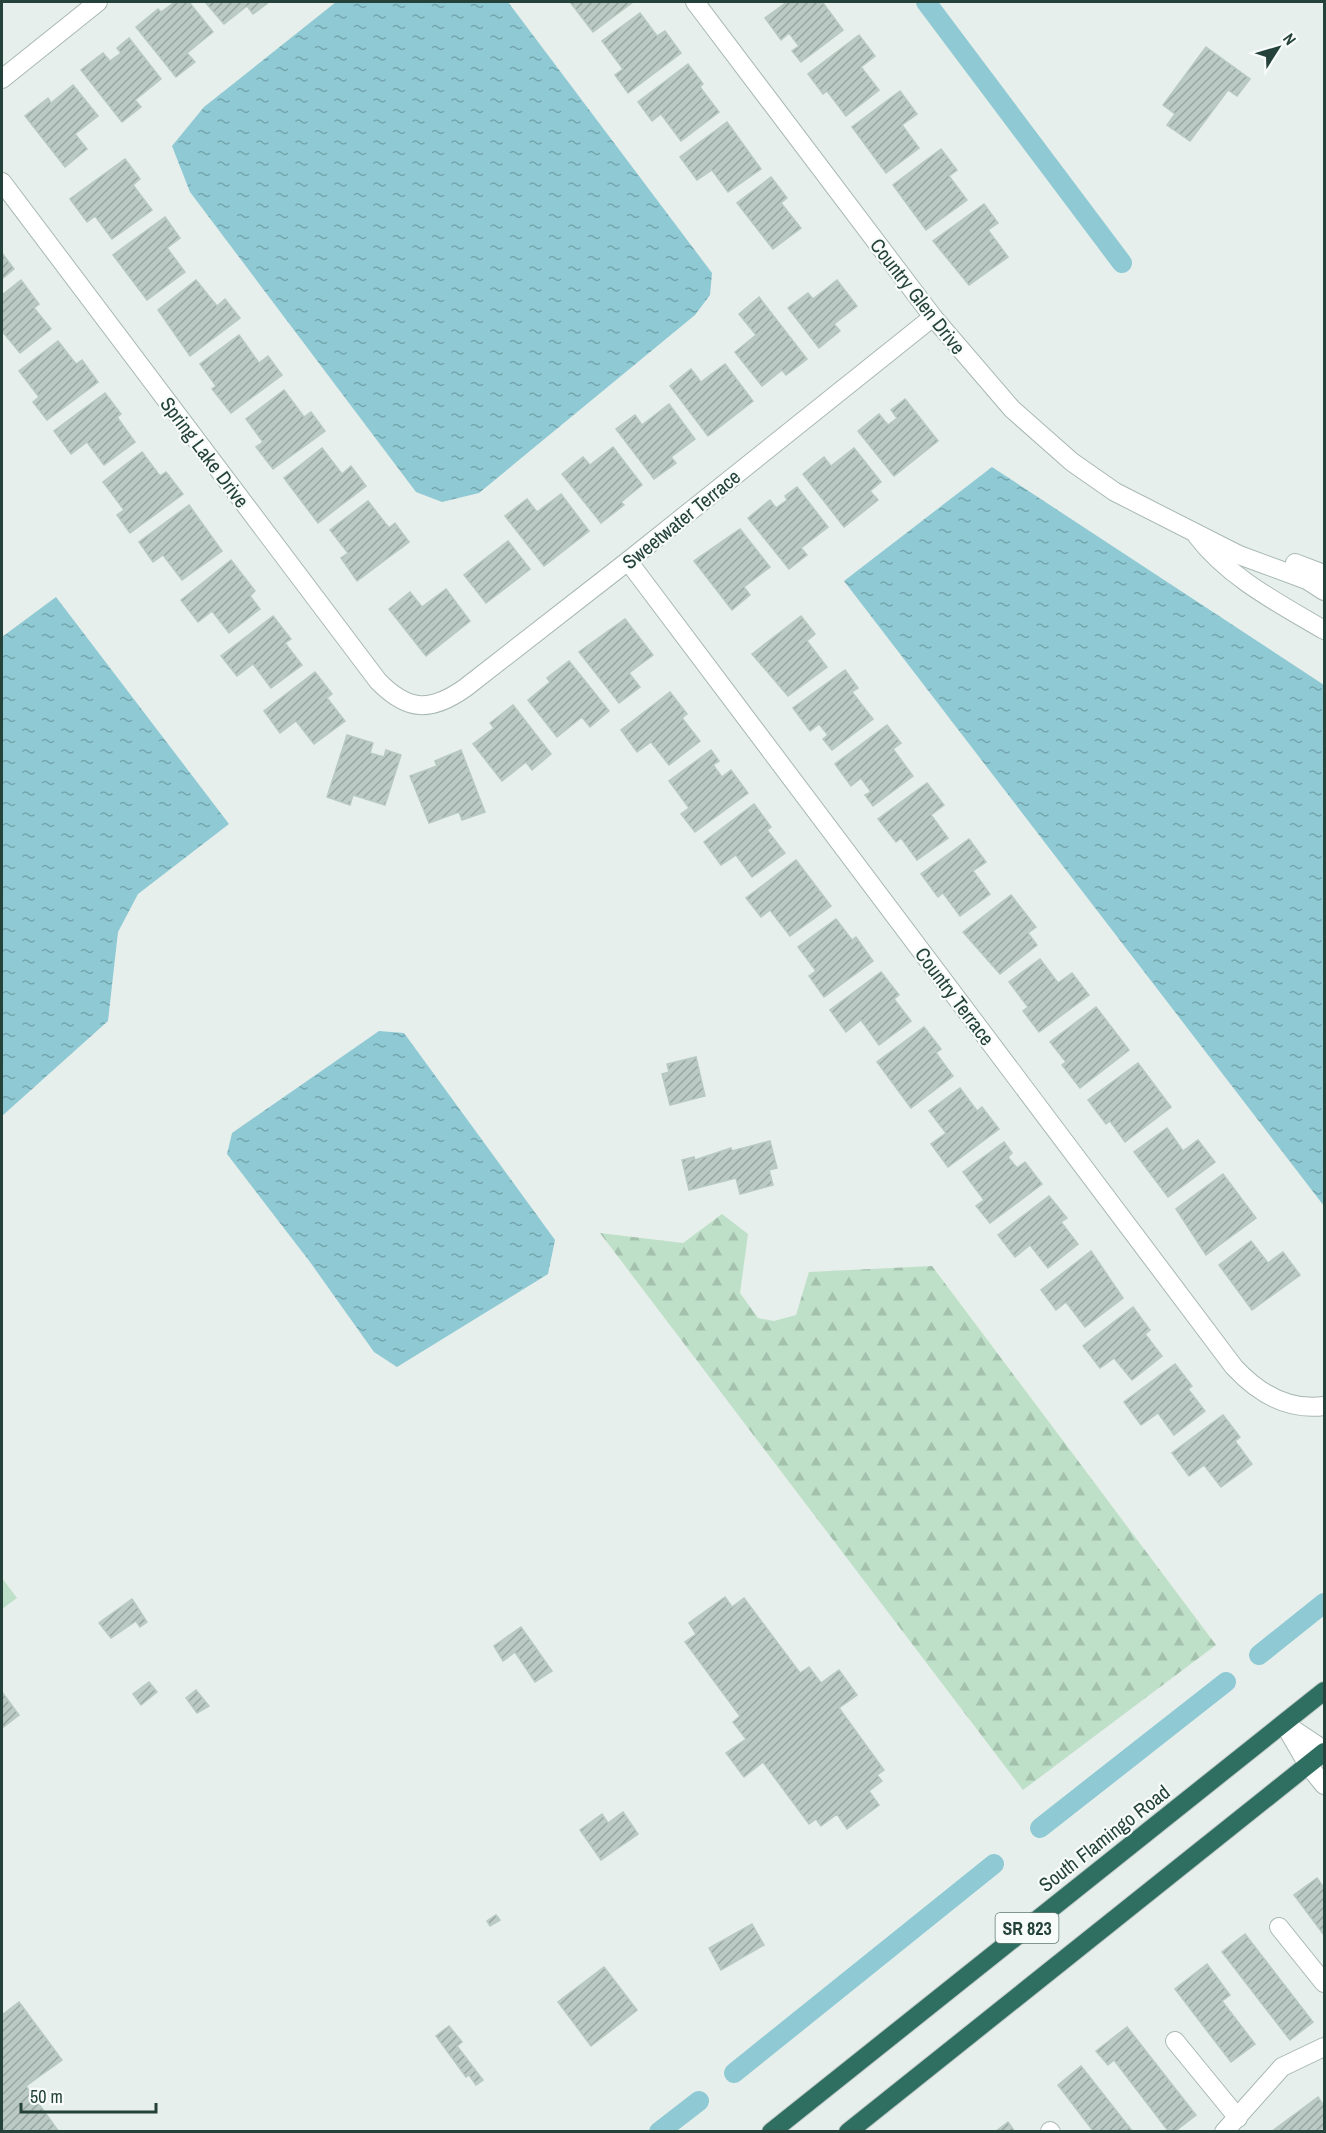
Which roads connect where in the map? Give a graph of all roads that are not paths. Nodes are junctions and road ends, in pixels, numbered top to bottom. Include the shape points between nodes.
1 (98, 2) edge
2 (695, 2) edge
3 (2, 79) edge
4 (2, 182) edge
5 (933, 317) junction
6 (1194, 532) junction
7 (628, 561) junction
8 (1266, 565) junction
9 (1324, 574) edge
10 (1324, 591) edge
11 (1324, 630) edge
12 (420, 705) joint
13 (1324, 1406) edge
14 (1324, 1691) edge
15 (1284, 1724) junction
16 (1324, 1751) edge
17 (1308, 1765) junction
18 (1324, 1785) edge
19 (1279, 1927) dead end
20 (1324, 1983) edge
21 (1175, 2041) dead end
22 (1324, 2047) edge
23 (1238, 2118) junction
24 (771, 2132) edge
25 (848, 2132) edge
26 (1224, 2132) edge

1 - 3 street
2 - 5 street, Country Glen Drive
4 - 12 street, Spring Lake Drive via 378,681 400,700
5 - 6 street, Country Glen Drive via 1012,409 1072,462 1115,492
5 - 7 street, Sweetwater Terrace
6 - 8 street, Country Glen Drive
6 - 11 street, Country Glen Drive via 1213,558
7 - 12 street, Sweetwater Terrace via 450,698
7 - 13 street, Country Terrace via 1234,1367 1271,1398
8 - 9 street, Country Glen Drive via 1294,563
8 - 10 street, Country Glen Drive via 1307,580
14 - 15 highway, South Flamingo Road / SR 823
15 - 16 street
15 - 17 street
15 - 24 highway, South Flamingo Road / SR 823
16 - 17 highway, SR 823
17 - 18 street
17 - 25 highway, SR 823
19 - 20 street
21 - 23 street
22 - 23 street via 1282,2067
23 - 26 street

